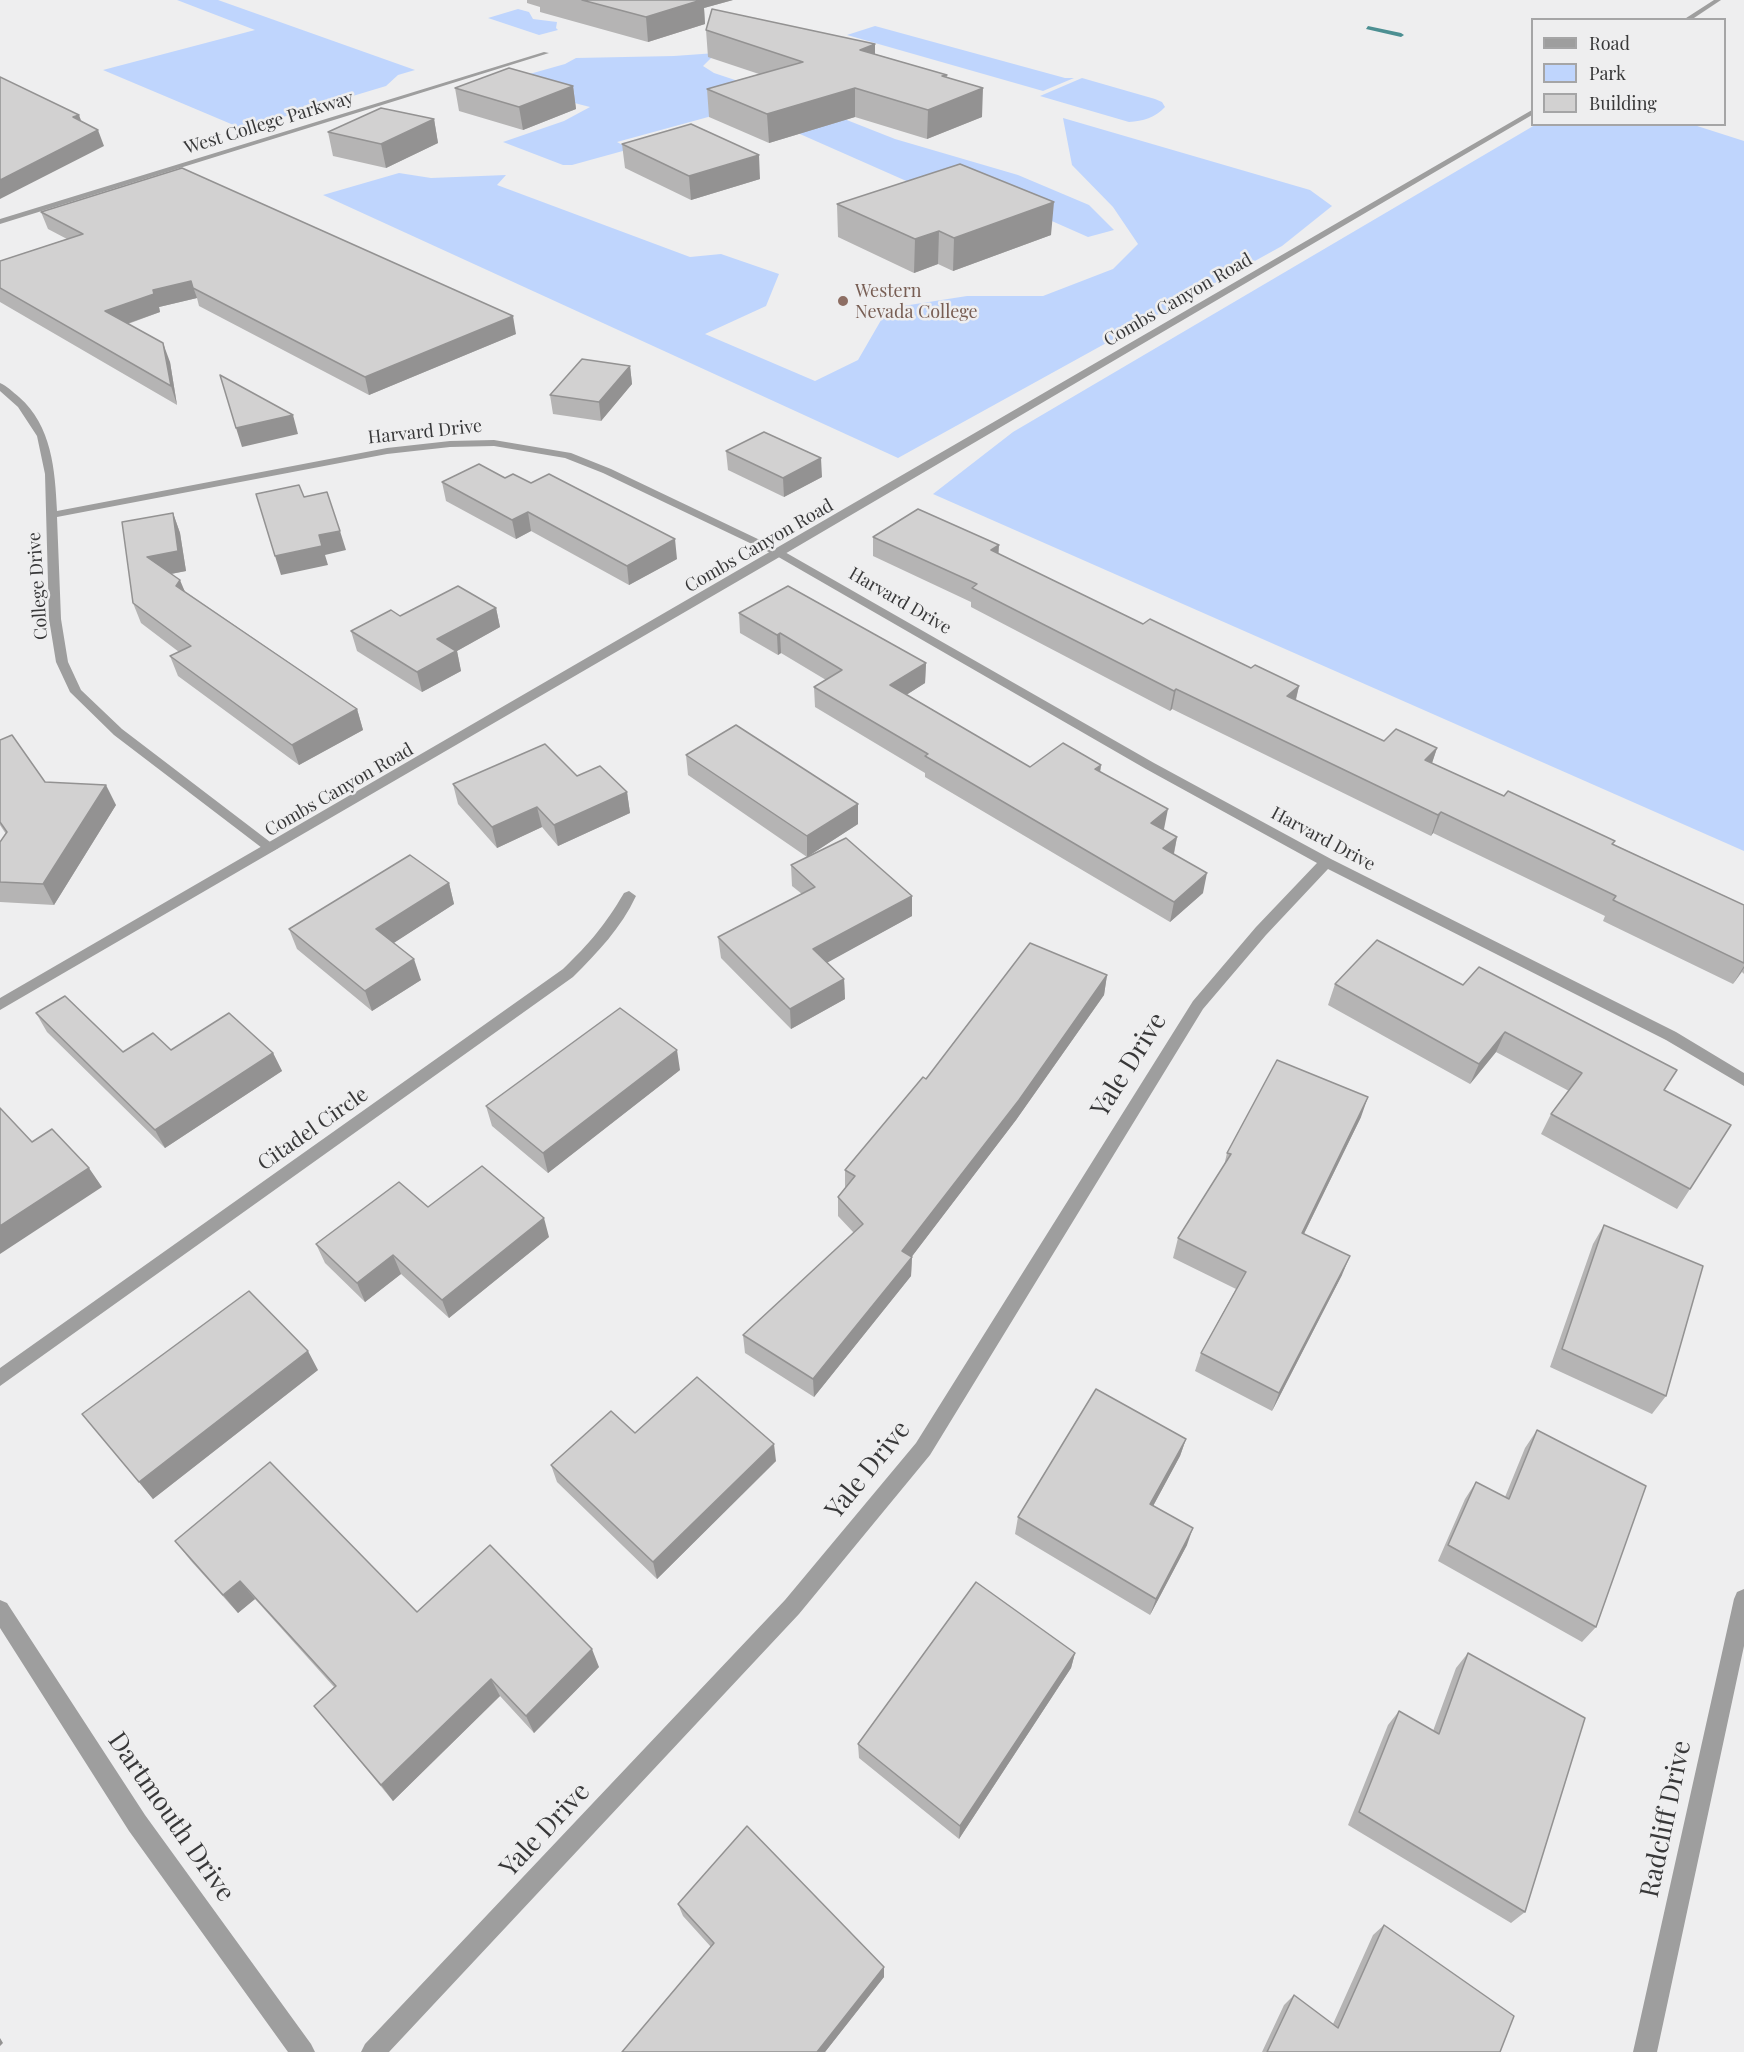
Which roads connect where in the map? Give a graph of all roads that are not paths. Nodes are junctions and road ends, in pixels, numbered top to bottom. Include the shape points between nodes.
1 (1718, 0) edge
2 (1689, 18) edge
3 (546, 52) dead end
4 (1531, 113) edge
5 (0, 222) edge
6 (0, 386) edge
7 (51, 515) junction
8 (779, 553) junction
9 (271, 848) junction
10 (1326, 862) junction
11 (629, 896) dead end
12 (0, 1005) edge
13 (1744, 1080) edge
14 (0, 1378) edge
15 (1744, 1599) edge
16 (0, 1610) edge
17 (303, 2052) edge
18 (373, 2052) edge
19 (1645, 2052) edge

1 - 2 street
3 - 5 street, West College Parkway
4 - 8 street, Combs Canyon Road
6 - 7 street, College Drive via 22,405 42,433 50,474
7 - 8 street, Harvard Drive via 387,451 494,443 567,455
7 - 9 street, College Drive via 55,619 62,662 76,692 118,732
8 - 9 street, Combs Canyon Road
8 - 10 street, Harvard Drive
9 - 12 street, Combs Canyon Road
10 - 13 street, Harvard Drive via 1671,1036
10 - 18 street, Yale Drive via 1198,1005 922,1449 792,1607
11 - 14 street, Citadel Circle via 623,911 597,946 568,973
15 - 19 street, Radcliff Drive
16 - 17 street, Dartmouth Drive via 137,1823

